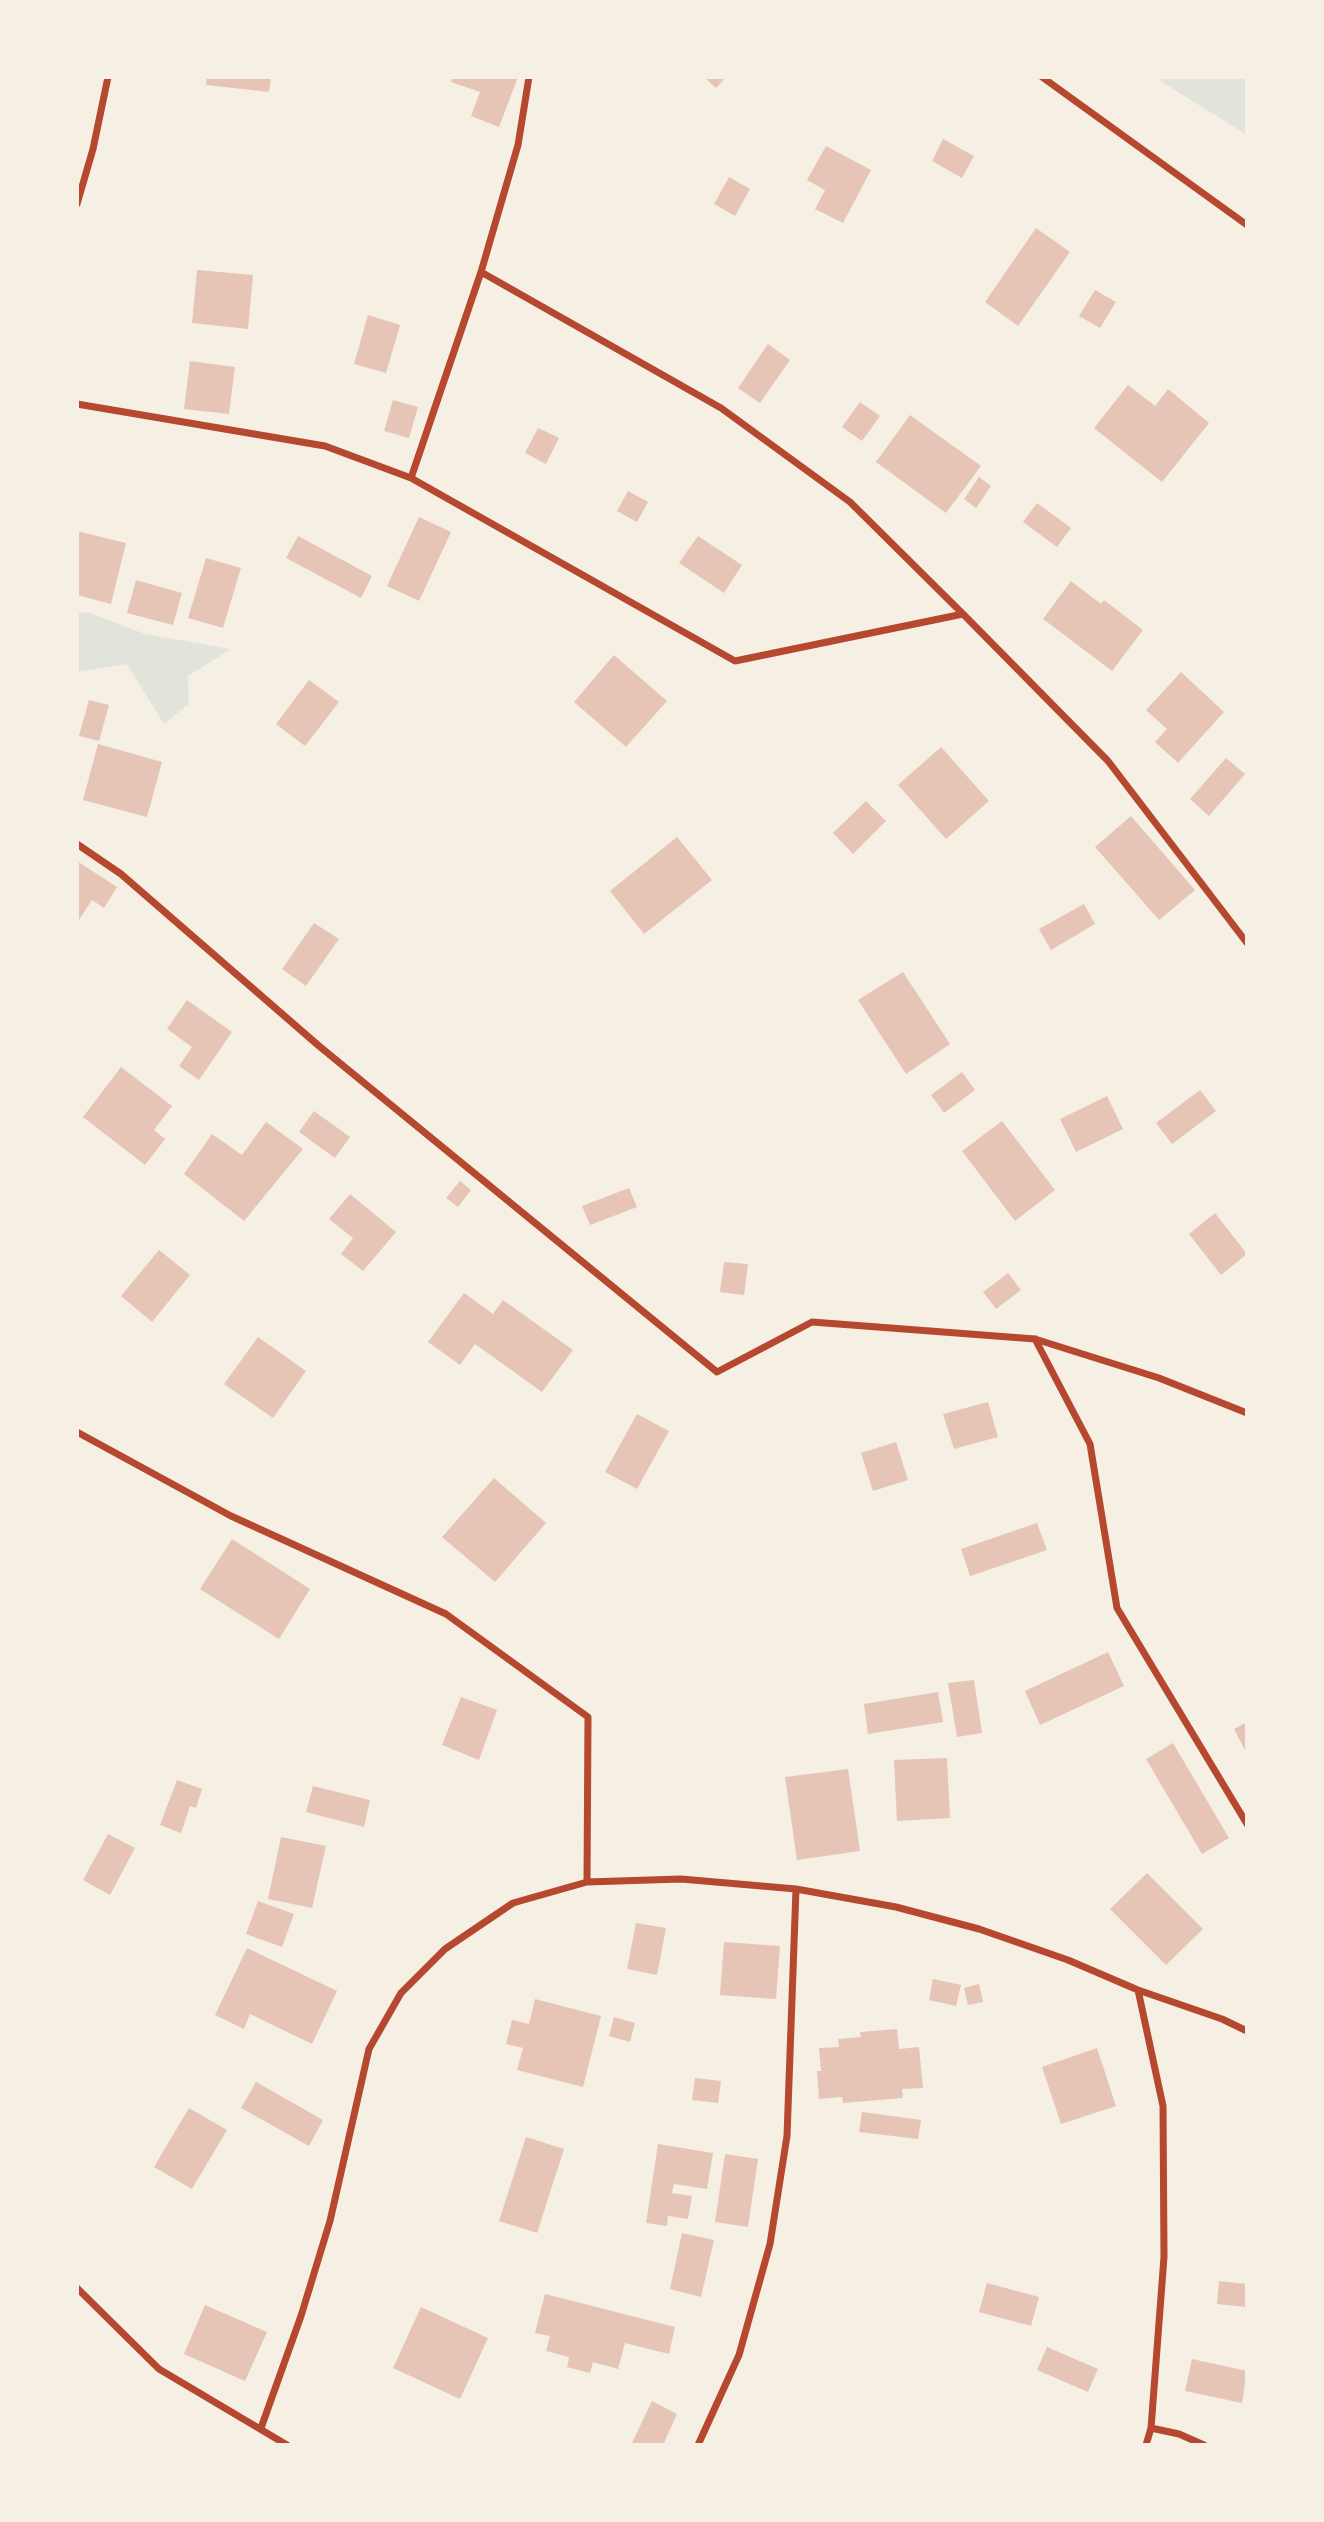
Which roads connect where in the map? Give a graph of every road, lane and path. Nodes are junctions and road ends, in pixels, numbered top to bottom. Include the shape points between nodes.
1 (108, 77) edge
2 (529, 77) edge
3 (1042, 77) edge
4 (77, 204) edge
5 (1247, 225) edge
6 (481, 272) junction
7 (77, 404) edge
8 (411, 478) junction
9 (963, 614) junction
10 (77, 844) edge
11 (1247, 943) edge
12 (1035, 1339) junction
13 (1247, 1413) edge
14 (77, 1432) edge
15 (1247, 1824) edge
16 (587, 1882) junction
17 (796, 1889) junction
18 (1138, 1990) junction
19 (1247, 2031) edge
20 (77, 2288) edge
21 (261, 2428) junction
22 (1151, 2428) junction
23 (287, 2445) edge
24 (698, 2445) edge
25 (1146, 2445) edge
26 (1204, 2445) edge

1 - 4 street
2 - 6 street via 518,145
3 - 5 street
6 - 8 street
6 - 9 street via 721,408 850,502
7 - 8 street via 325,446
8 - 9 street via 735,661
9 - 11 street via 1108,761
10 - 12 street via 121,874 330,1055 717,1373 812,1322
12 - 13 street via 1158,1378
12 - 15 street via 1090,1444 1117,1608
14 - 16 street via 232,1516 446,1614 588,1717
16 - 17 street via 681,1879
16 - 21 street via 513,1903 445,1948 401,1993 369,2049 330,2221
17 - 18 street via 896,1907 979,1929
17 - 24 street via 787,2136 770,2244 739,2355
18 - 19 street
18 - 22 street via 1163,2106 1164,2256
20 - 21 street via 159,2370
21 - 23 street
22 - 25 street
22 - 26 street

